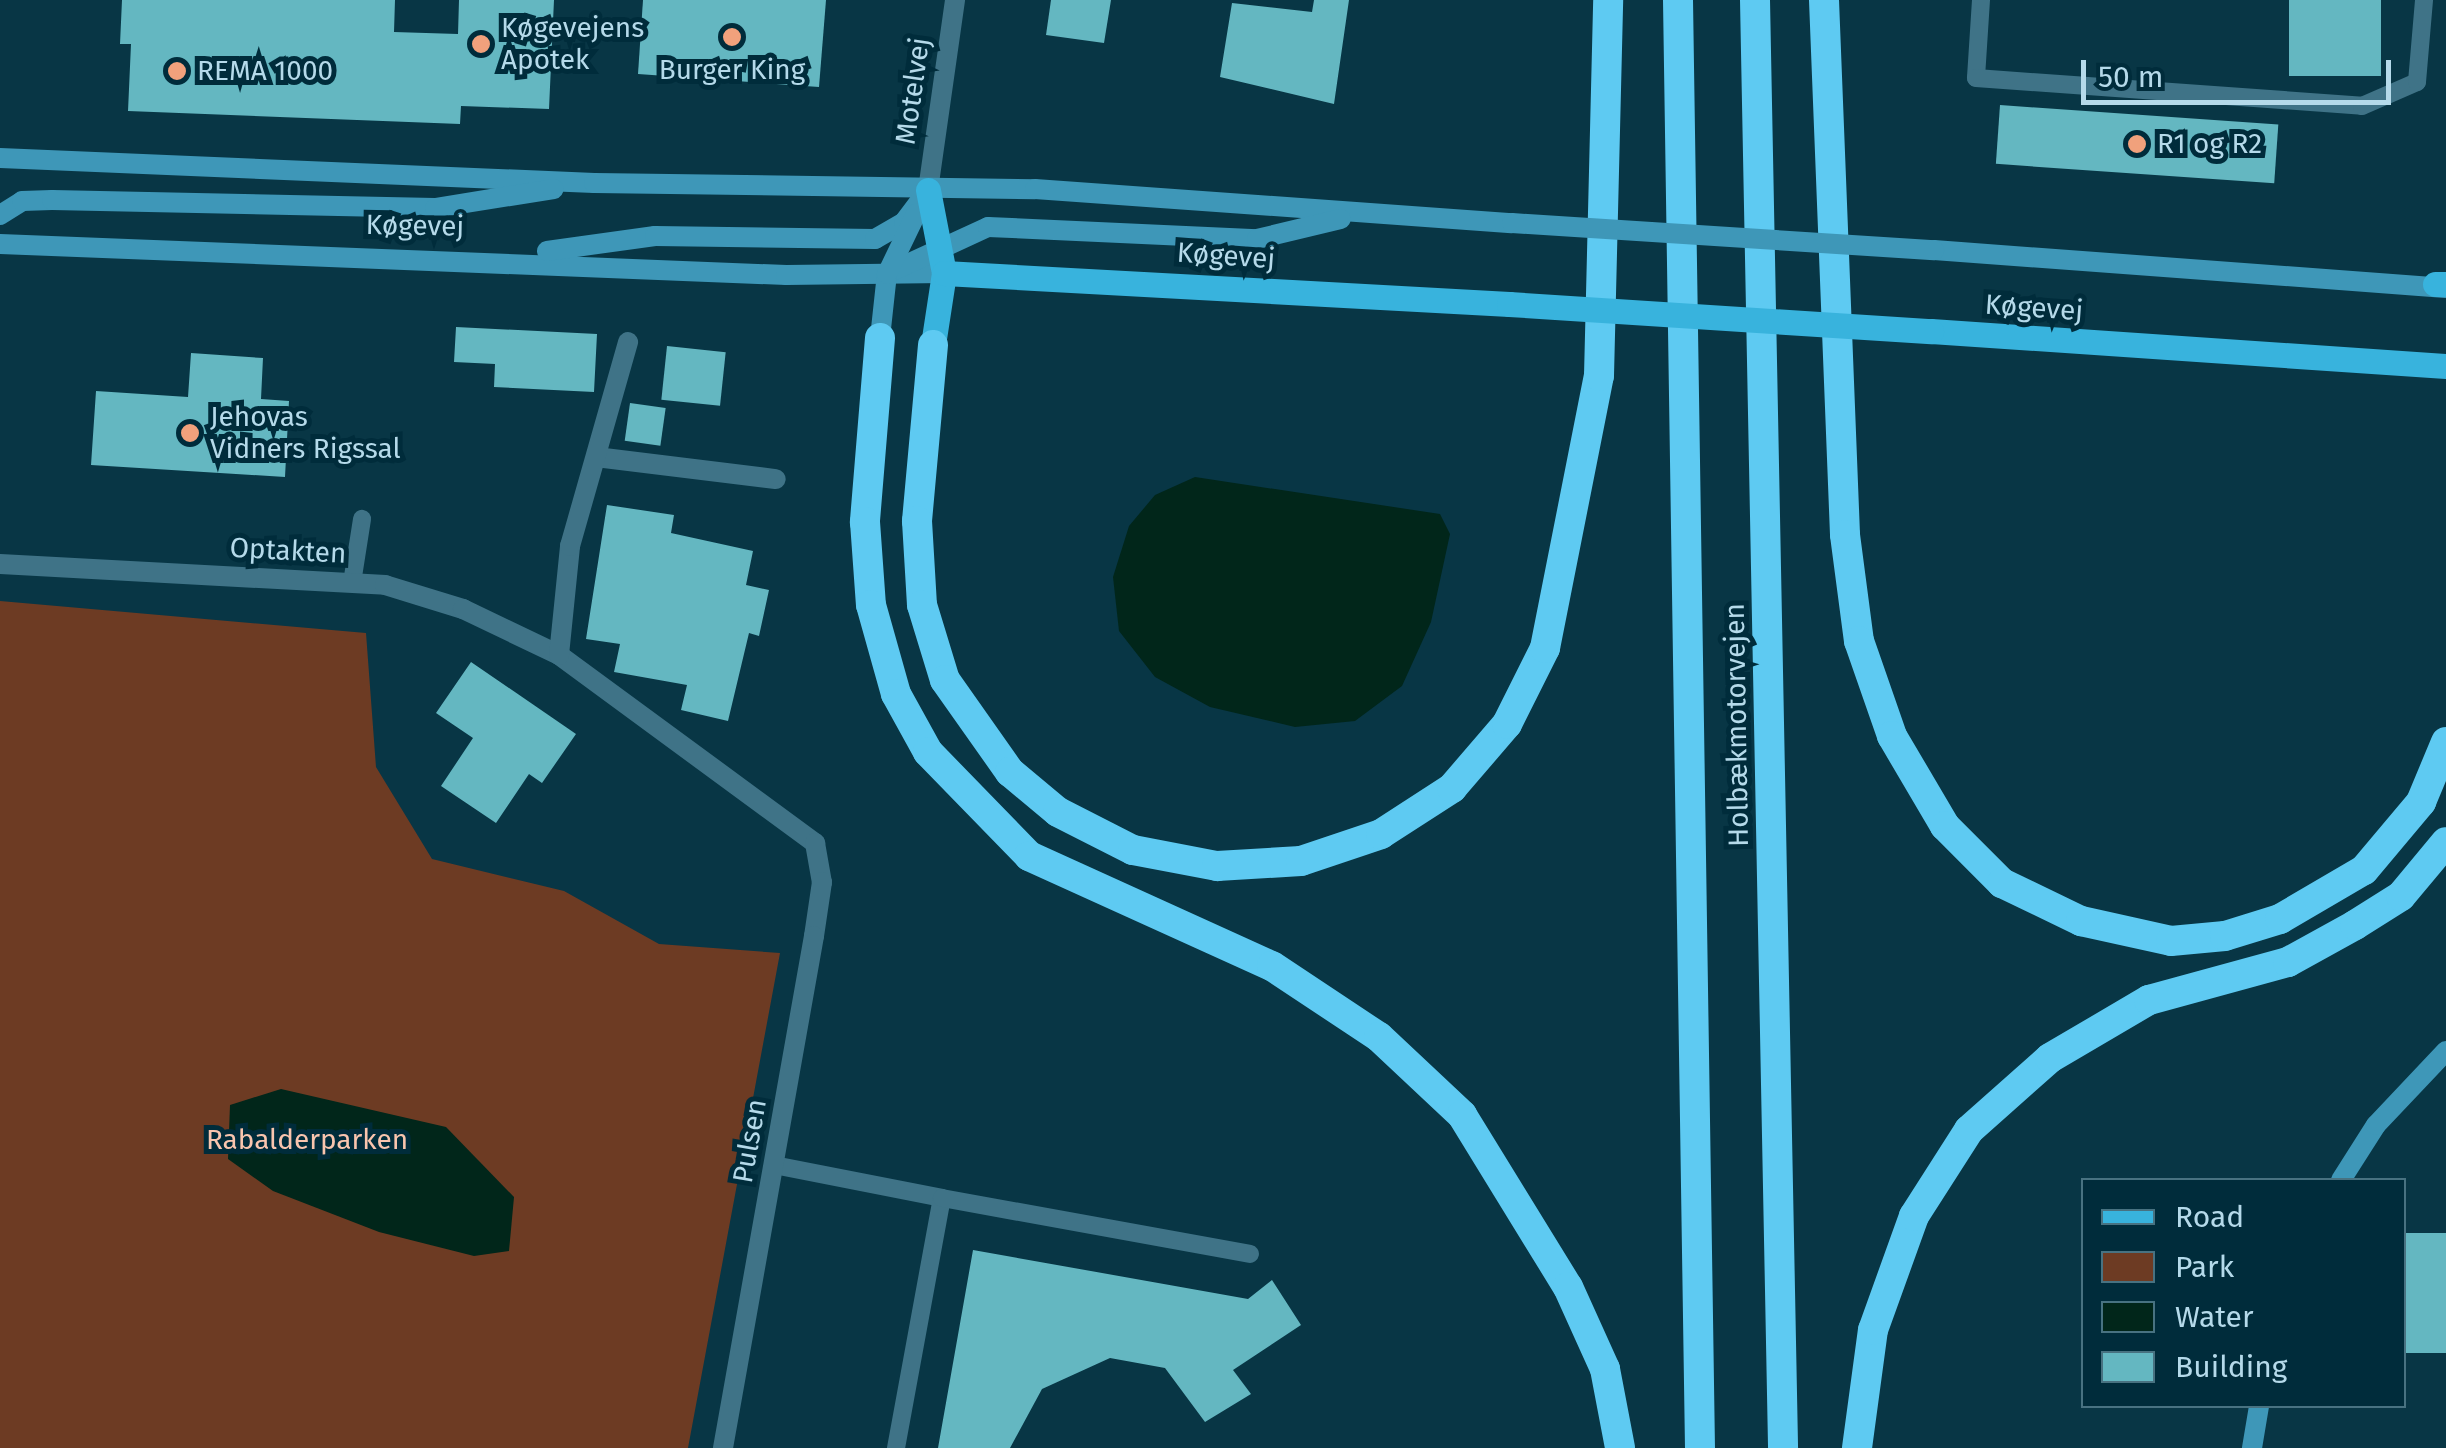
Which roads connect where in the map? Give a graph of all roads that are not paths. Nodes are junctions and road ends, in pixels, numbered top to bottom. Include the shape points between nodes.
1 (955, 0) edge
2 (1608, 0) edge
3 (1678, 0) edge
4 (1756, 0) edge
5 (1824, 0) edge
6 (1981, 0) edge
7 (2424, 0) edge
8 (0, 158) edge
9 (594, 183) junction
10 (928, 190) junction
11 (1368, 213) junction
12 (0, 215) edge
13 (0, 244) edge
14 (940, 244) junction
15 (500, 258) junction
16 (944, 273) junction
17 (887, 274) junction
18 (2442, 285) edge
19 (880, 338) joint
20 (628, 342) dead end
21 (933, 345) joint
22 (2446, 366) edge
23 (596, 457) junction
24 (776, 479) dead end
25 (362, 520) dead end
26 (0, 564) edge
27 (352, 582) junction
28 (559, 654) junction
29 (2446, 742) edge
30 (2446, 842) edge
31 (814, 843) joint
32 (2446, 1051) edge
33 (774, 1166) junction
34 (2342, 1178) edge
35 (942, 1198) junction
36 (1250, 1254) dead end
37 (2259, 1408) edge
38 (722, 1448) edge
39 (896, 1448) edge
40 (1620, 1448) edge
41 (1700, 1448) edge
42 (1783, 1448) edge
43 (1857, 1448) edge
44 (2252, 1448) edge

1 - 10 street, Motelvej
2 - 21 highway via 1599,376 1545,648 1508,724 1463,775 1381,834 1301,861 1216,866 1134,850 1058,812 1010,772 945,680 922,605 916,521
3 - 41 highway, Holbækmotorvejen
4 - 42 highway, Holbækmotorvejen
5 - 29 highway via 1845,535 1859,641 1892,736 1945,826 2002,883 2081,922 2172,941 2225,936 2280,919 2364,870 2421,802
6 - 7 lane via 1976,78 2362,106 2417,82
8 - 9 street, Køgevej
9 - 10 street, Køgevej
9 - 12 street via 435,208 52,200 22,202
10 - 11 street, Køgevej via 1035,189
10 - 14 main road
10 - 15 street via 904,222 875,239 654,236
10 - 17 street
11 - 14 street via 1257,238 1024,225 988,227
11 - 18 street, Køgevej, bridge
13 - 15 street, Køgevej
14 - 16 main road
14 - 17 street
15 - 17 street, Køgevej
16 - 17 street, Køgevej
16 - 21 main road
16 - 22 main road, Køgevej, bridge
17 - 19 street
19 - 40 highway via 865,522 871,605 896,694 928,752 1029,856 1272,966 1378,1037 1462,1115 1568,1287 1605,1368
20 - 23 street
23 - 24 street
23 - 28 street via 570,546
25 - 27 lane
26 - 27 street, Optakten
27 - 28 street, Optakten via 464,609
28 - 31 street, Optakten
30 - 43 highway via 2401,896 2355,925 2288,962 2150,1000 2050,1058 1969,1130 1914,1216 1873,1330
31 - 33 street, Pulsen via 822,882
32 - 34 street via 2376,1125
33 - 35 lane
33 - 38 street, Pulsen
35 - 36 lane
35 - 39 lane
37 - 44 street

